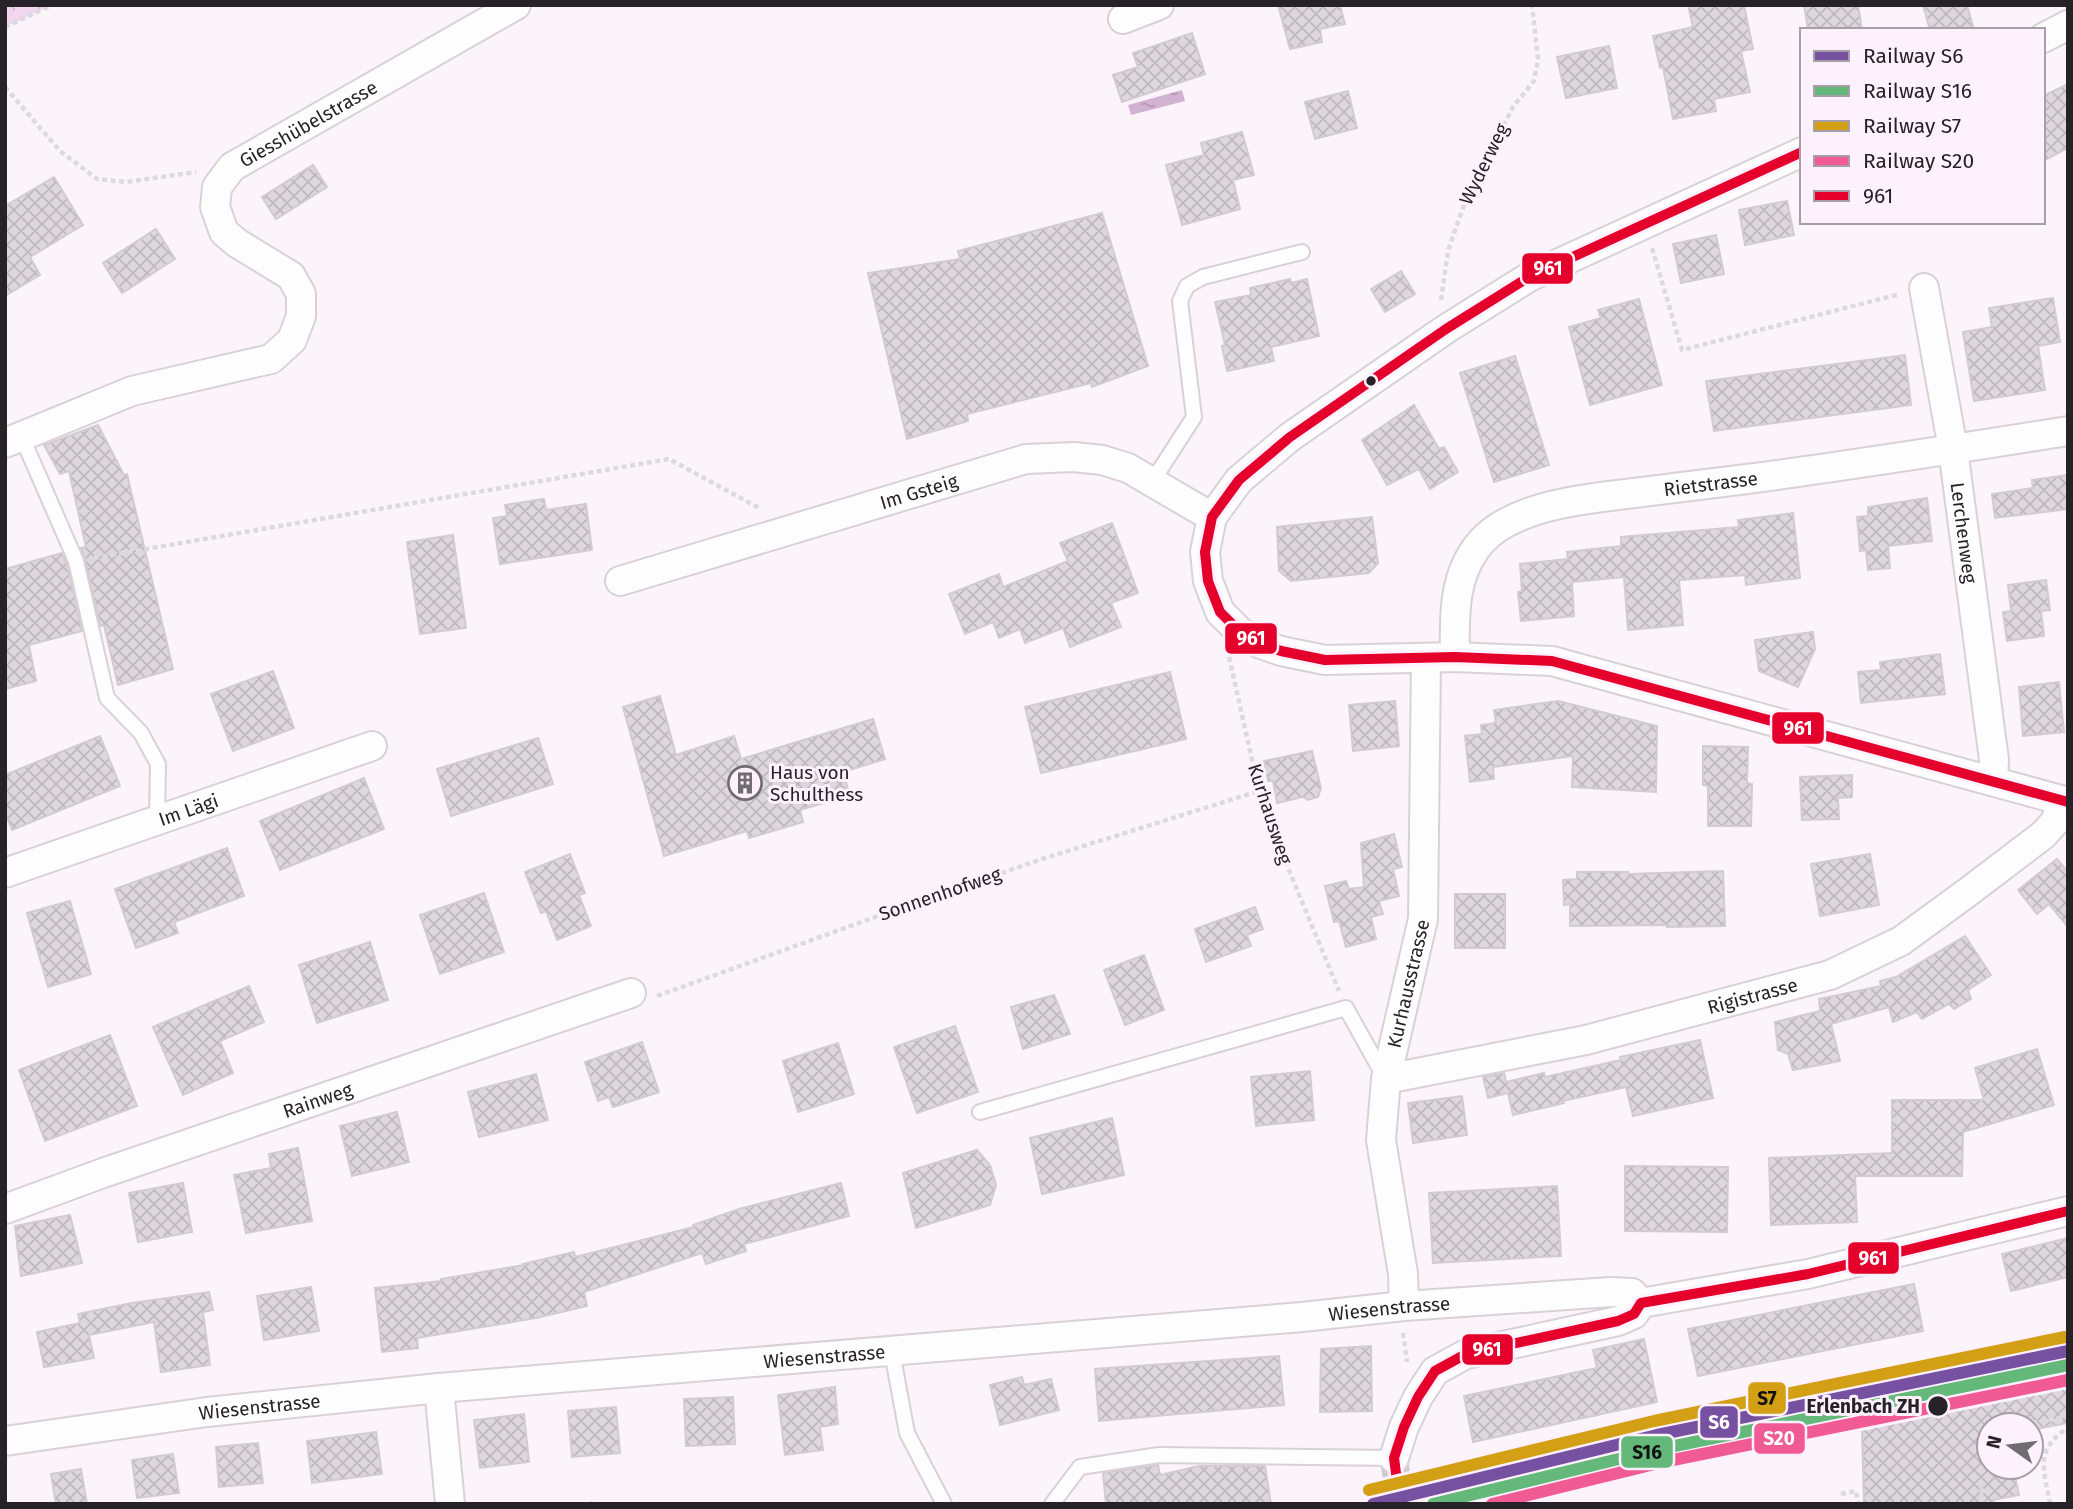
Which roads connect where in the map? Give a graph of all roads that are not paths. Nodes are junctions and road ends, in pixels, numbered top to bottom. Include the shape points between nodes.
1 (516, 5) edge
2 (1159, 5) edge
3 (1123, 19) dead end
4 (2068, 25) edge
5 (2045, 37) edge
6 (1800, 153) edge
7 (1303, 252) dead end
8 (1924, 288) road end
9 (2068, 430) edge
10 (13, 439) edge
11 (1953, 449) junction
12 (1152, 482) junction
13 (1212, 517) junction
14 (620, 581) dead end
15 (1455, 657) junction
16 (1426, 659) junction
17 (372, 746) dead end
18 (1993, 781) junction
19 (2066, 801) edge
20 (157, 820) junction
21 (5, 873) edge
22 (631, 993) road end
23 (1386, 1079) junction
24 (980, 1112) dead end
25 (5, 1209) edge
26 (2068, 1211) edge
27 (1641, 1303) junction
28 (1404, 1306) junction
29 (893, 1350) junction
30 (439, 1388) junction
31 (5, 1441) edge
32 (1394, 1458) joint
33 (450, 1504) edge
34 (944, 1504) edge
35 (1052, 1504) edge

1 - 10 street, Giesshübelstrasse via 232,167 217,187 215,206 224,232 291,276 301,294 301,316 292,340 271,359 132,391
2 - 3 street
4 - 5 street
6 - 13 street via 1529,277 1290,437 1238,480
7 - 12 lane via 1203,277 1186,286 1180,301 1194,417
8 - 11 street, Lerchenweg
9 - 11 street, Rietstrasse
10 - 20 lane via 75,561 107,698 141,733 158,764
11 - 15 street, Rietstrasse via 1585,499 1525,514 1483,540 1470,557 1454,611
11 - 18 street, Lerchenweg
12 - 13 street, Im Gsteig
12 - 14 street, Im Gsteig via 1102,460 1026,459
13 - 16 street via 1205,552 1208,581 1220,612 1240,632 1281,651 1325,660
15 - 16 street
15 - 18 street via 1571,665
16 - 23 street, Kurhausstrasse via 1423,919
17 - 20 street, Im Lägi
18 - 19 street
19 - 23 street, Rigistrasse via 2043,835 1968,892 1900,941 1830,975 1586,1040
20 - 21 street, Im Lägi
22 - 25 street, Rainweg
23 - 24 lane via 1346,1008
23 - 28 street, Kurhausstrasse via 1381,1140 1404,1274
26 - 27 street via 1808,1274
27 - 28 street, Wiesenstrasse via 1632,1293 1611,1292
27 - 32 street via 1634,1314 1618,1321 1466,1354 1435,1371 1413,1407
28 - 29 street, Wiesenstrasse
29 - 30 street, Wiesenstrasse
29 - 34 lane via 907,1433
30 - 31 street, Wiesenstrasse via 207,1412
30 - 33 street
32 - 35 lane via 1160,1455 1080,1467

